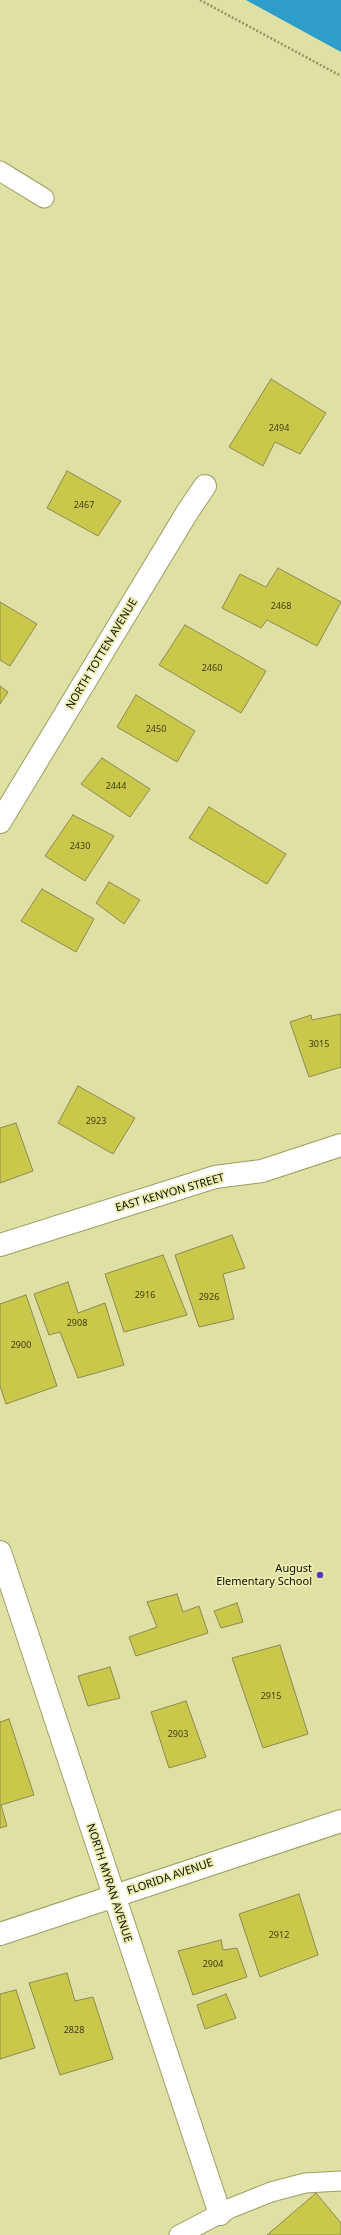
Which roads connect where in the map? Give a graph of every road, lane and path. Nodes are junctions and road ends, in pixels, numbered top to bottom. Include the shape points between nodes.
1 (200, 0) edge
2 (341, 76) edge
3 (0, 171) edge
4 (44, 198) dead end
5 (205, 486) dead end
6 (0, 822) edge
7 (341, 1145) edge
8 (0, 1245) edge
9 (0, 1552) edge
10 (341, 1821) edge
11 (114, 1896) junction
12 (0, 1934) edge
13 (341, 2181) edge
14 (220, 2214) junction
15 (179, 2235) edge

1 - 2 path
3 - 4 lane
5 - 6 street, NORTH TOTTEN AVENUE
7 - 8 street, EAST KENYON STREET via 262,1171 215,1177
9 - 11 street, NORTH MYRAN AVENUE
10 - 11 street, FLORIDA AVENUE
11 - 12 street, FLORIDA AVENUE
11 - 14 street, NORTH MYRAN AVENUE
13 - 14 lane via 305,2183 271,2192
14 - 15 lane

